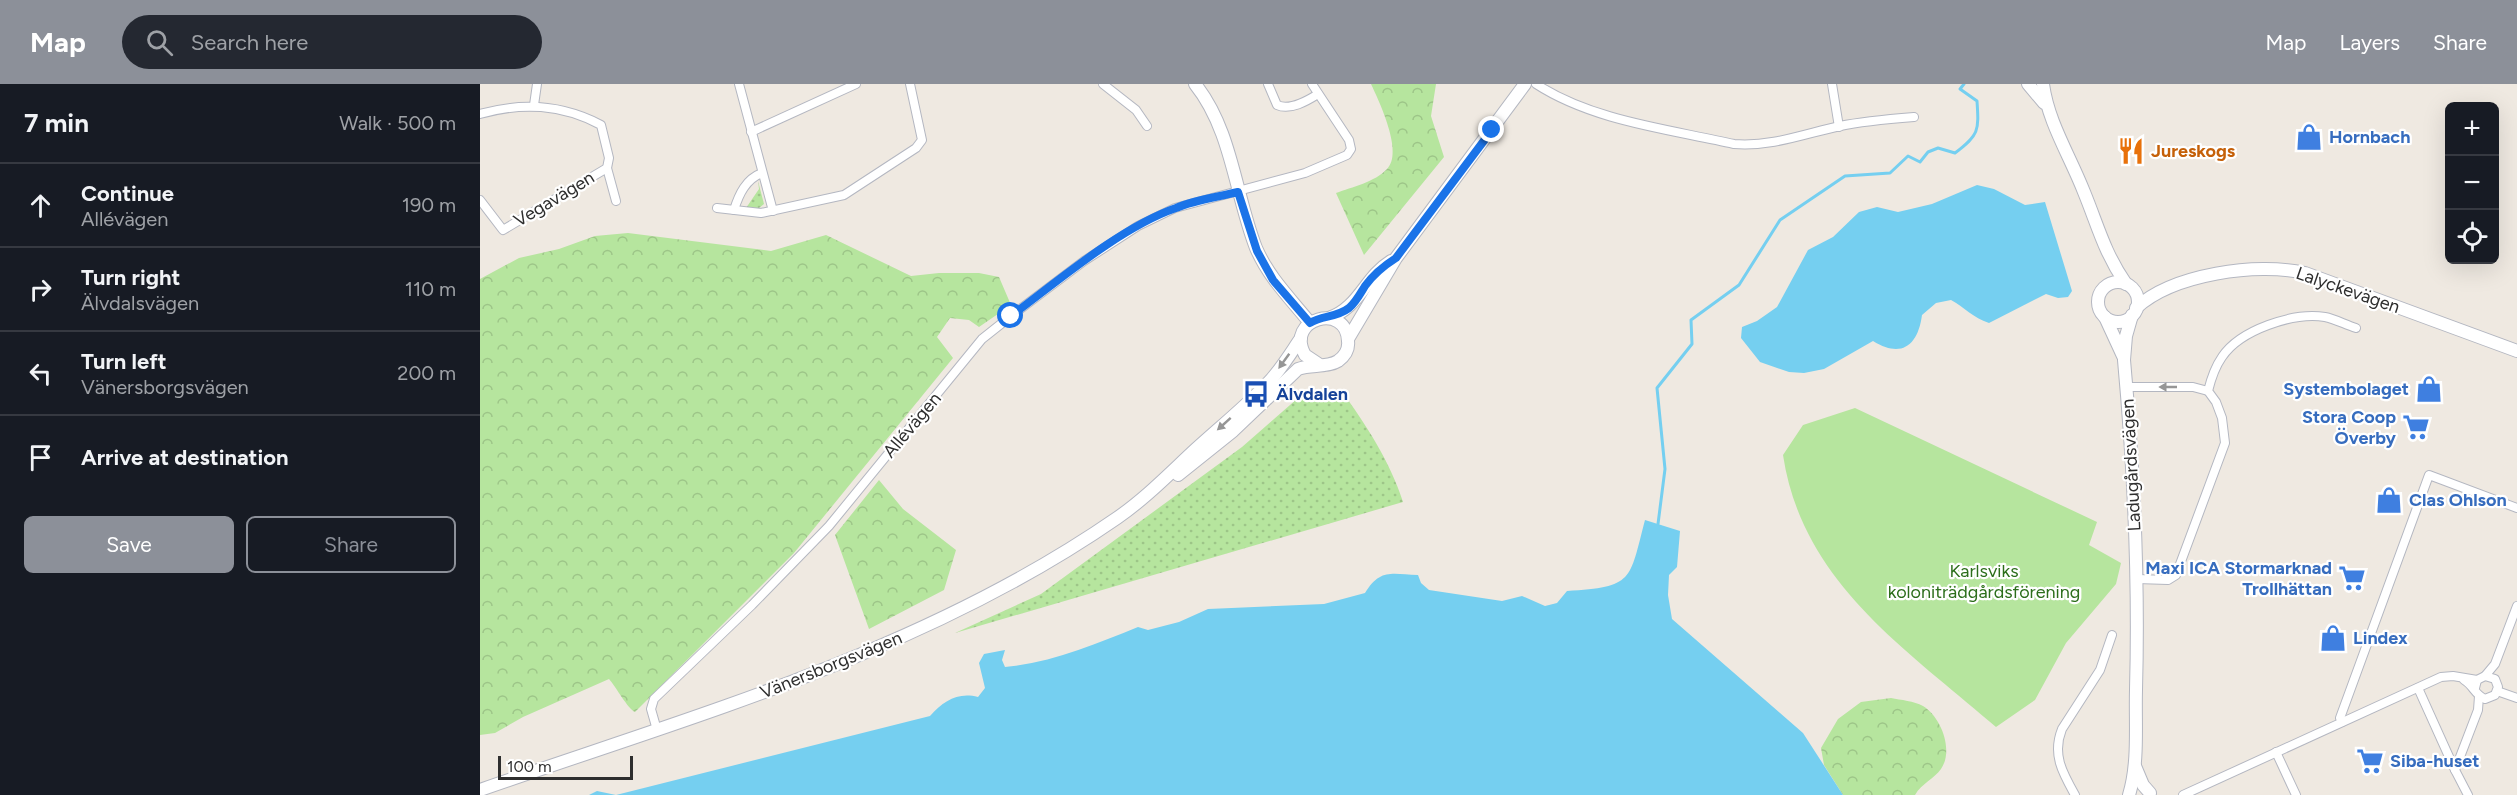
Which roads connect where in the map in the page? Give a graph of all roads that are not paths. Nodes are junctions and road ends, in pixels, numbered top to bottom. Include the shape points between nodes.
1 (537, 84) edge
2 (739, 84) edge
3 (856, 84) edge
4 (910, 84) edge
5 (1103, 84) edge
6 (1195, 84) edge
7 (1268, 84) edge
8 (1312, 84) edge
9 (1525, 84) edge
10 (1536, 84) edge
11 (1832, 84) edge
12 (2028, 84) edge
13 (2043, 84) edge
14 (1318, 94) junction
15 (534, 105) junction
16 (2047, 107) junction
17 (480, 114) edge
18 (1914, 117) dead end
19 (1147, 126) dead end
20 (1839, 126) junction
21 (751, 132) junction
22 (607, 168) junction
23 (762, 173) junction
24 (1238, 192) junction
25 (480, 200) edge
26 (616, 201) dead end
27 (717, 208) dead end
28 (734, 210) junction
29 (773, 211) junction
30 (2105, 250) junction
31 (1396, 258) junction
32 (2127, 285) junction
33 (2173, 286) junction
34 (2103, 289) junction
35 (2134, 312) junction
36 (2105, 317) junction
37 (1329, 318) junction
38 (1310, 323) junction
39 (2355, 328) dead end
40 (1301, 338) junction
41 (1348, 339) junction
42 (2517, 351) edge
43 (2124, 360) junction
44 (1320, 365) junction
45 (2127, 387) junction
46 (2208, 391) junction
47 (1156, 488) junction
48 (2517, 508) edge
49 (2137, 579) junction
50 (2517, 606) edge
51 (2112, 635) dead end
52 (2495, 664) junction
53 (2496, 681) junction
54 (2479, 685) junction
55 (2418, 688) junction
56 (2498, 691) junction
57 (2517, 698) edge
58 (2489, 699) junction
59 (2478, 710) junction
60 (2342, 722) junction
61 (657, 730) junction
62 (2276, 752) junction
63 (2134, 765) junction
64 (2456, 770) junction
65 (480, 790) edge
66 (2152, 794) edge
67 (2075, 795) edge
68 (2130, 795) edge
69 (2183, 795) edge
70 (2296, 795) edge
71 (2468, 795) edge

1 - 15 street
2 - 21 street
3 - 21 street
4 - 29 street via 923,135 916,148 844,195
5 - 19 street via 1136,110
6 - 24 main road via 1220,129
7 - 14 street via 1277,105 1284,108
8 - 14 street
9 - 31 main road, Vänersborgsvägen
10 - 20 street via 1599,113 1734,144 1774,143
11 - 20 street
12 - 16 main road, Ladugårdsvägen
13 - 16 main road, Ladugårdsvägen
14 - 24 street via 1349,140 1351,149 1347,155 1305,173
15 - 17 street, Vegavägen
15 - 22 street, Vegavägen via 601,125 609,158
16 - 30 main road, Ladugårdsvägen
18 - 20 street
21 - 23 street
22 - 25 street, Vegavägen via 503,230
22 - 26 street, Vegavägen
23 - 28 street via 746,184
23 - 29 street
24 - 38 main road via 1269,274
24 - 61 street, Allévägen via 1175,208 1138,226 1084,261 982,339 829,526 654,699 651,709
27 - 28 street
28 - 29 street
30 - 32 main road, Ladugårdsvägen
30 - 34 main road, Ladugårdsvägen
31 - 37 main road, Vänersborgsvägen via 1366,285 1348,309
31 - 41 main road, Vänersborgsvägen
32 - 33 main road, Lalyckevägen
32 - 34 main road via 2112,283
32 - 35 main road, Ladugårdsvägen via 2137,298
33 - 35 main road, Lalyckevägen via 2150,297
33 - 42 main road, Lalyckevägen via 2236,270 2293,270
34 - 36 main road, Ladugårdsvägen via 2098,302
35 - 36 main road via 2119,322
35 - 43 main road, Ladugårdsvägen
36 - 43 main road, Ladugårdsvägen
37 - 38 main road, Vänersborgsvägen
37 - 41 main road via 1342,325
38 - 40 main road, Vänersborgsvägen
39 - 46 street via 2326,317 2309,316 2269,325 2241,339 2223,355
40 - 44 main road via 1305,355
40 -> 47 main road, Vänersborgsvägen via 1267,384
41 - 44 main road, Vänersborgsvägen via 1340,360
43 - 45 main road, Ladugårdsvägen
44 - 47 main road, Vänersborgsvägen via 1298,369 1233,431
46 -> 45 street, Ladugårdsvägen via 2193,387
45 - 49 main road, Ladugårdsvägen
46 - 49 street via 2222,418 2225,443 2176,575 2168,580
47 - 61 main road, Vänersborgsvägen via 1054,558 943,619 864,654
48 - 60 street via 2429,476 2340,718
49 - 63 main road, Ladugårdsvägen
50 - 52 street
51 - 67 street via 2100,670 2058,739 2057,757
52 - 53 street
52 - 54 street
53 - 54 street
53 - 56 street
54 - 55 street via 2447,676
54 - 58 street
54 - 59 street
55 - 60 street
55 - 64 street
56 - 57 street
56 - 58 street
58 - 59 street
59 - 64 street
60 - 62 street
61 - 65 main road, Vänersborgsvägen
62 - 69 street
62 - 70 street
63 - 66 main road
63 - 68 main road, Ladugårdsvägen
64 - 71 street
66 - 68 main road

